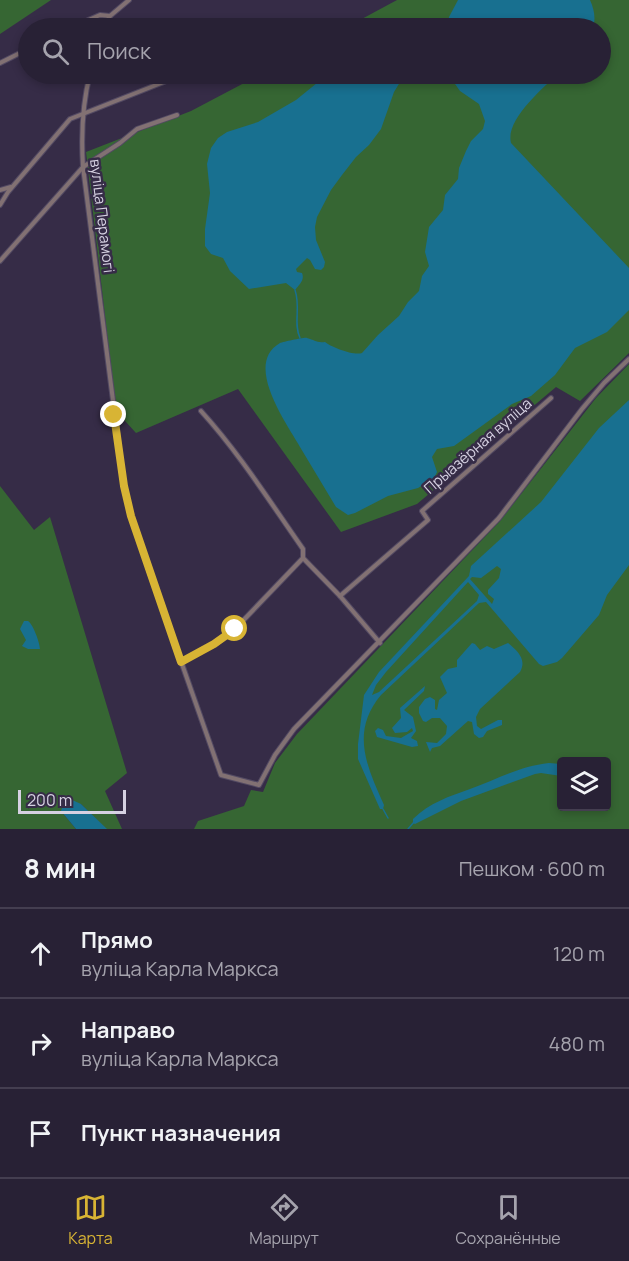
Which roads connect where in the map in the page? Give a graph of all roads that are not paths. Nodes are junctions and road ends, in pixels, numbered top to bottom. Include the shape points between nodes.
1 (129, 0) edge
2 (110, 16) joint
3 (93, 18) edge
4 (18, 54) edge
5 (0, 63) edge
6 (88, 84) edge
7 (158, 84) edge
8 (82, 114) junction
9 (177, 115) dead end
10 (83, 167) junction
11 (13, 187) junction
12 (0, 190) edge
13 (0, 205) edge
14 (0, 261) edge
15 (629, 359) edge
16 (552, 398) dead end
17 (201, 411) dead end
18 (303, 558) junction
19 (340, 596) junction
20 (380, 643) junction
21 (181, 662) junction

1 - 2 street
2 - 3 street
4 - 5 street
6 - 8 street, вуліца Перамогі
7 - 8 street
8 - 10 street, вуліца Перамогі
8 - 11 street via 67,122
9 - 10 street via 137,129
10 - 14 street
10 - 21 street, вуліца Перамогі via 127,500
11 - 12 street
11 - 13 street
15 - 20 street via 582,409 499,518
16 - 19 street, Прыазёрная вуліца via 422,511 428,519
17 - 18 street via 248,469 303,549
18 - 19 street
18 - 21 street via 235,629
19 - 20 street
20 - 21 street, вуліца Перамогі via 294,729 259,785 221,775

